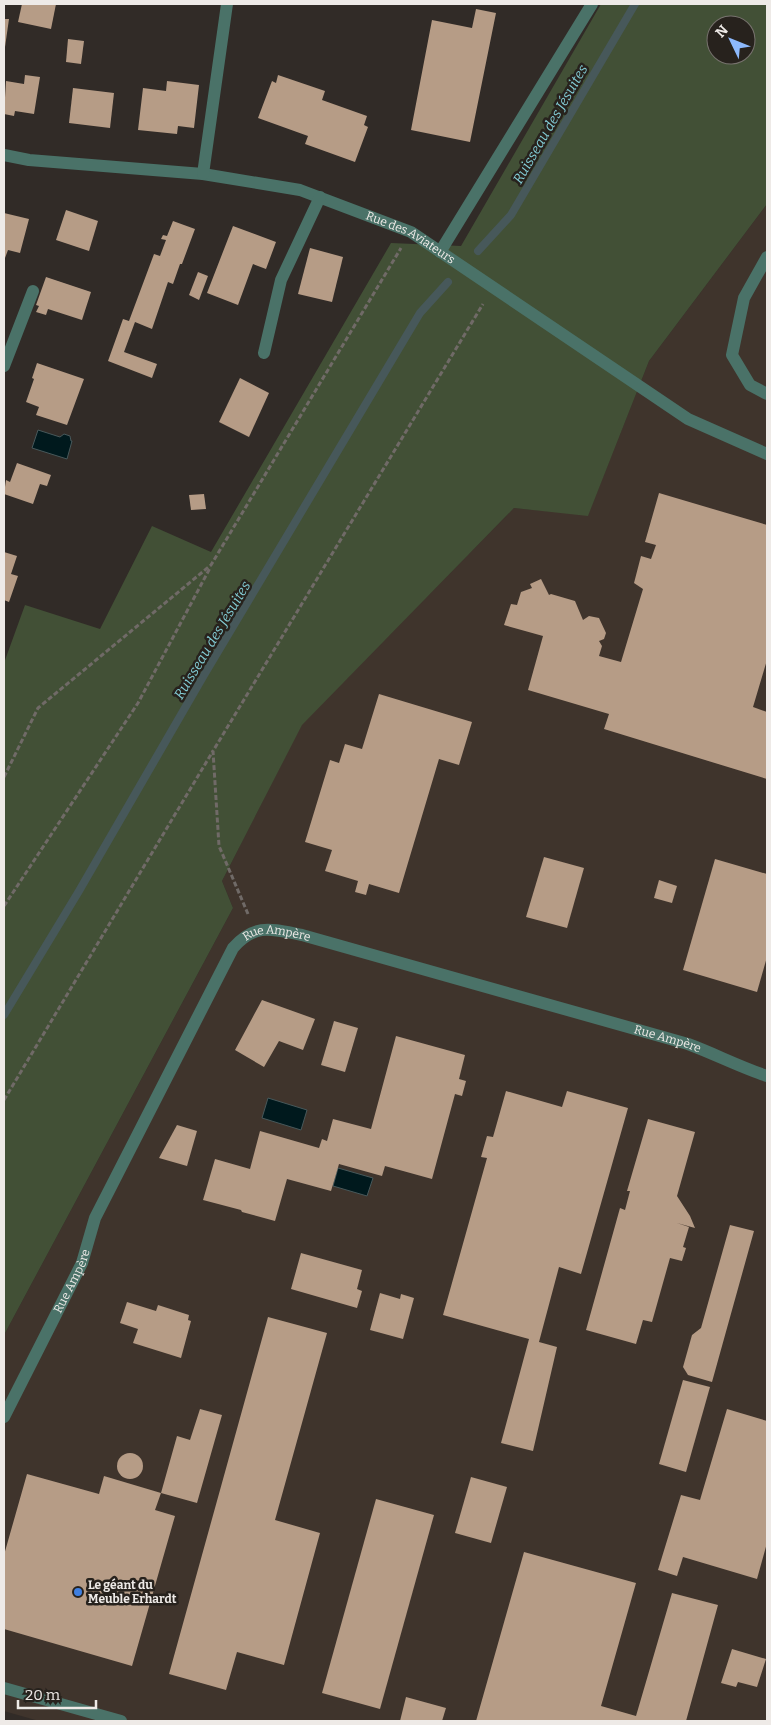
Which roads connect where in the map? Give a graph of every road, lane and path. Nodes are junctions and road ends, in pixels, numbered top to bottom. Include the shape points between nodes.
1 (227, 4) edge
2 (592, 4) edge
3 (4, 155) edge
4 (203, 174) junction
5 (320, 197) junction
6 (411, 232) junction
7 (440, 252) junction
8 (767, 257) edge
9 (493, 286) junction
10 (34, 291) dead end
11 (264, 353) dead end
12 (4, 366) edge
13 (767, 394) edge
14 (767, 454) edge
15 (211, 565) junction
16 (213, 751) junction
17 (4, 776) edge
18 (4, 906) edge
19 (256, 930) junction
20 (767, 1076) edge
21 (4, 1100) edge
22 (4, 1416) edge
23 (4, 1688) edge
24 (121, 1721) edge

1 - 4 street
2 - 7 street
3 - 4 street, Rue des Aviateurs via 29,160
4 - 5 street, Rue des Aviateurs via 300,190
5 - 6 street, Rue des Aviateurs
5 - 11 street via 281,280
6 - 7 street, Rue des Aviateurs
6 - 15 path
7 - 9 street, Rue des Aviateurs
8 - 13 street via 744,298 732,355 750,385
9 - 14 street, Rue des Aviateurs via 688,419
9 - 16 path
10 - 12 street
15 - 17 path via 38,708
15 - 18 path via 138,703
16 - 19 path via 218,846
16 - 21 path
19 - 20 street, Rue Ampère via 270,929 302,935 688,1044
19 - 22 street, Rue Ampère via 233,948 95,1218 82,1263
23 - 24 street

